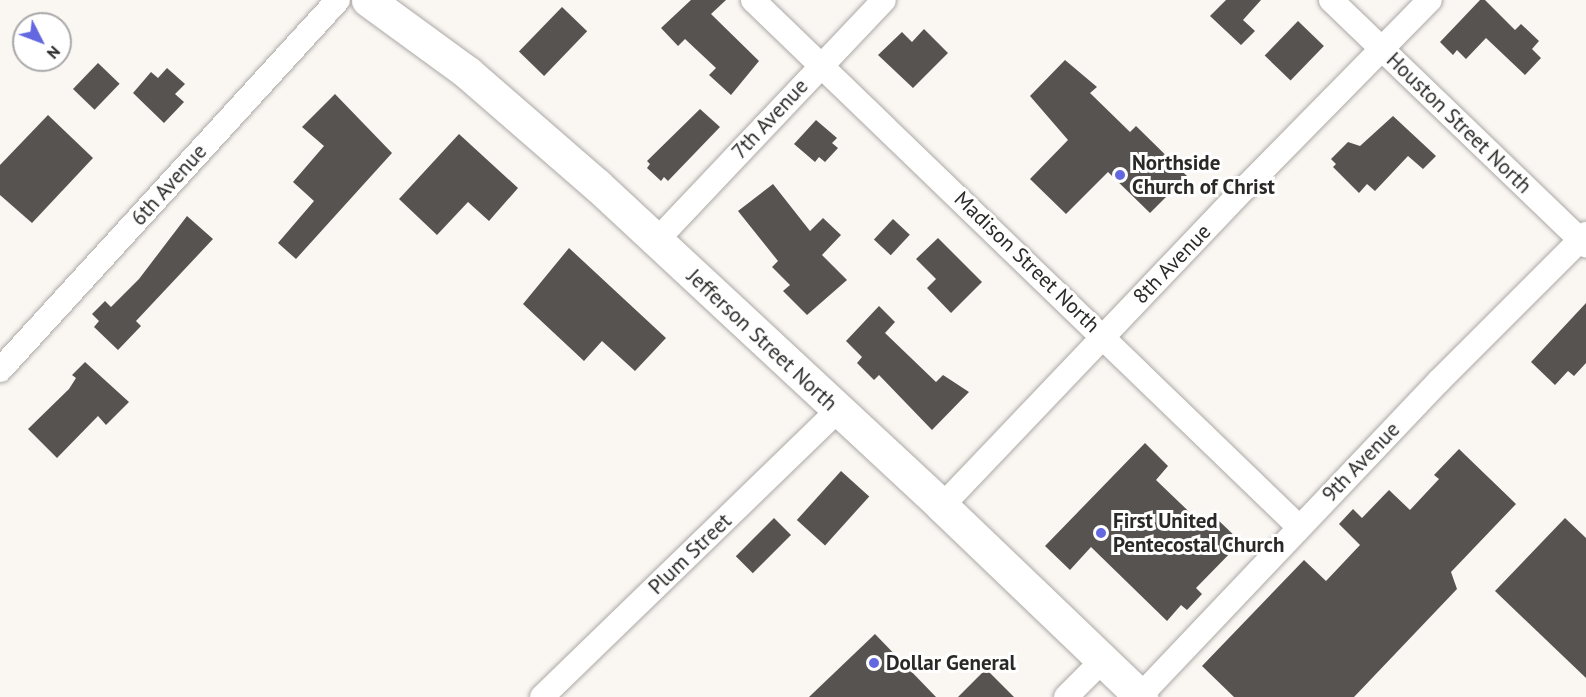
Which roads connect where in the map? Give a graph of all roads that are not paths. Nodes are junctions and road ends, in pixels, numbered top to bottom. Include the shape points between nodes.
1 (338, 0) edge
2 (368, 0) edge
3 (753, 0) edge
4 (884, 0) edge
5 (1331, 0) edge
6 (1430, 0) edge
7 (1382, 48) junction
8 (820, 66) junction
9 (657, 240) junction
10 (1584, 240) edge
11 (1103, 335) junction
12 (0, 370) edge
13 (837, 411) junction
14 (942, 506) junction
15 (1299, 526) junction
16 (1104, 660) junction
17 (1141, 696) edge
18 (542, 697) edge
19 (1066, 697) edge

1 - 12 street, 6th Avenue
2 - 9 main road, Jefferson Street North via 468,73
3 - 8 street, Madison Street North
4 - 8 street, 7th Avenue
5 - 7 street, Houston Street North
6 - 7 street, 8th Avenue
7 - 10 street, Houston Street North
7 - 11 street, 8th Avenue
8 - 9 street, 7th Avenue
8 - 11 street, Madison Street North
9 - 13 main road, Jefferson Street North
10 - 15 street, 9th Avenue
11 - 14 street, 8th Avenue
11 - 15 street, Madison Street North
13 - 14 main road, Jefferson Street North
13 - 18 street, Plum Street
14 - 16 main road, Jefferson Street North
15 - 17 street, 9th Avenue
16 - 17 main road, Jefferson Street North
16 - 19 street

